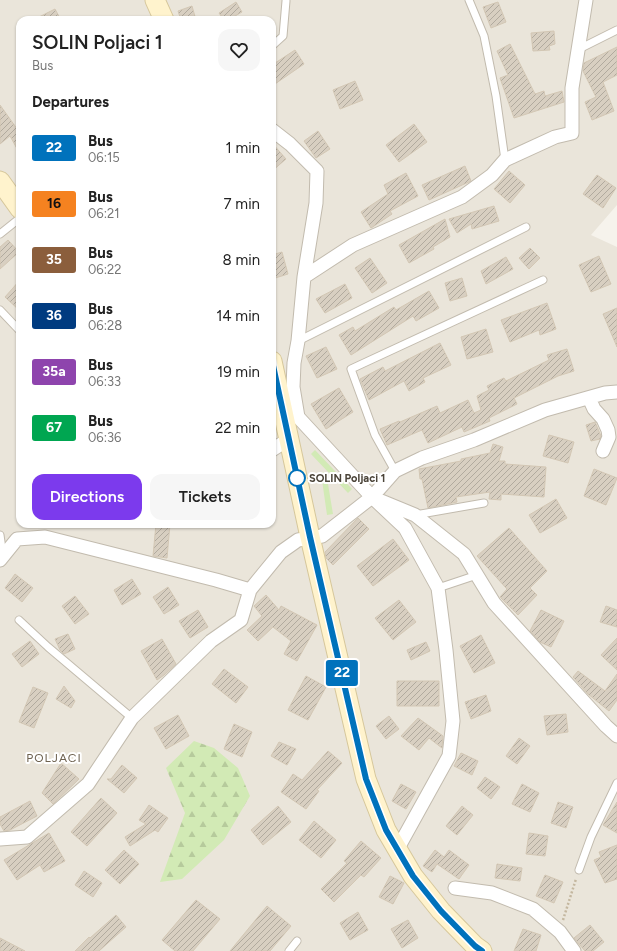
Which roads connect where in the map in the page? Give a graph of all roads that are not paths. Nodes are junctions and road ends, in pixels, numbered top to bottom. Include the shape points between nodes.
1 (155, 0) edge
2 (469, 0) edge
3 (586, 0) edge
4 (286, 1) dead end
5 (162, 16) edge
6 (617, 30) edge
7 (276, 42) edge
8 (579, 49) junction
9 (276, 133) edge
10 (505, 160) junction
11 (0, 181) edge
12 (16, 204) edge
13 (16, 221) edge
14 (526, 227) dead end
15 (0, 234) edge
16 (304, 277) junction
17 (543, 280) dead end
18 (0, 310) edge
19 (16, 326) edge
20 (298, 340) junction
21 (276, 382) edge
22 (617, 392) edge
23 (590, 398) junction
24 (289, 439) junction
25 (276, 447) edge
26 (603, 451) dead end
27 (395, 471) junction
28 (372, 497) junction
29 (484, 502) dead end
30 (415, 515) junction
31 (0, 535) edge
32 (310, 537) junction
33 (2, 558) edge
34 (477, 575) junction
35 (438, 588) junction
36 (250, 590) junction
37 (19, 620) dead end
38 (132, 718) junction
39 (617, 736) edge
40 (617, 783) edge
41 (0, 839) edge
42 (398, 848) junction
43 (579, 870) road end
44 (455, 888) dead end
45 (560, 932) junction
46 (297, 941) dead end
47 (479, 950) edge
48 (289, 951) edge
49 (560, 951) edge
50 (574, 951) edge

1 - 5 main road
2 - 10 lane via 484,36
3 - 8 street
4 - 7 lane via 283,36
6 - 8 lane
8 - 10 street via 572,88 572,133 555,137
9 - 16 street via 317,171 316,203
10 - 16 street via 492,175 462,197 353,246
11 - 12 main road
13 - 15 lane
14 - 20 lane
16 - 20 street
17 - 27 lane via 351,369 375,435
18 - 19 lane
20 - 28 street via 292,387 298,417
21 - 24 main road
22 - 23 street
23 - 26 street via 608,430 609,437
23 - 27 street via 546,410
24 - 25 street
24 - 32 main road
27 - 28 street
28 - 30 street
28 - 32 street via 322,536
28 - 35 street via 404,528
29 - 30 lane
30 - 34 street via 464,554
31 - 33 lane
32 - 36 street via 298,540 281,552
32 - 42 main road via 366,779 386,830
33 - 36 street via 17,539 45,537
34 - 35 lane
34 - 39 street via 494,603
35 - 42 street via 453,721 450,756
36 - 38 street via 240,620 211,641
37 - 38 lane
38 - 41 street via 88,784 27,837
40 - 43 lane via 591,837
42 - 47 main road via 413,876 441,911
44 - 45 street via 492,893 534,909
45 - 49 street
45 - 50 street
46 - 48 lane

